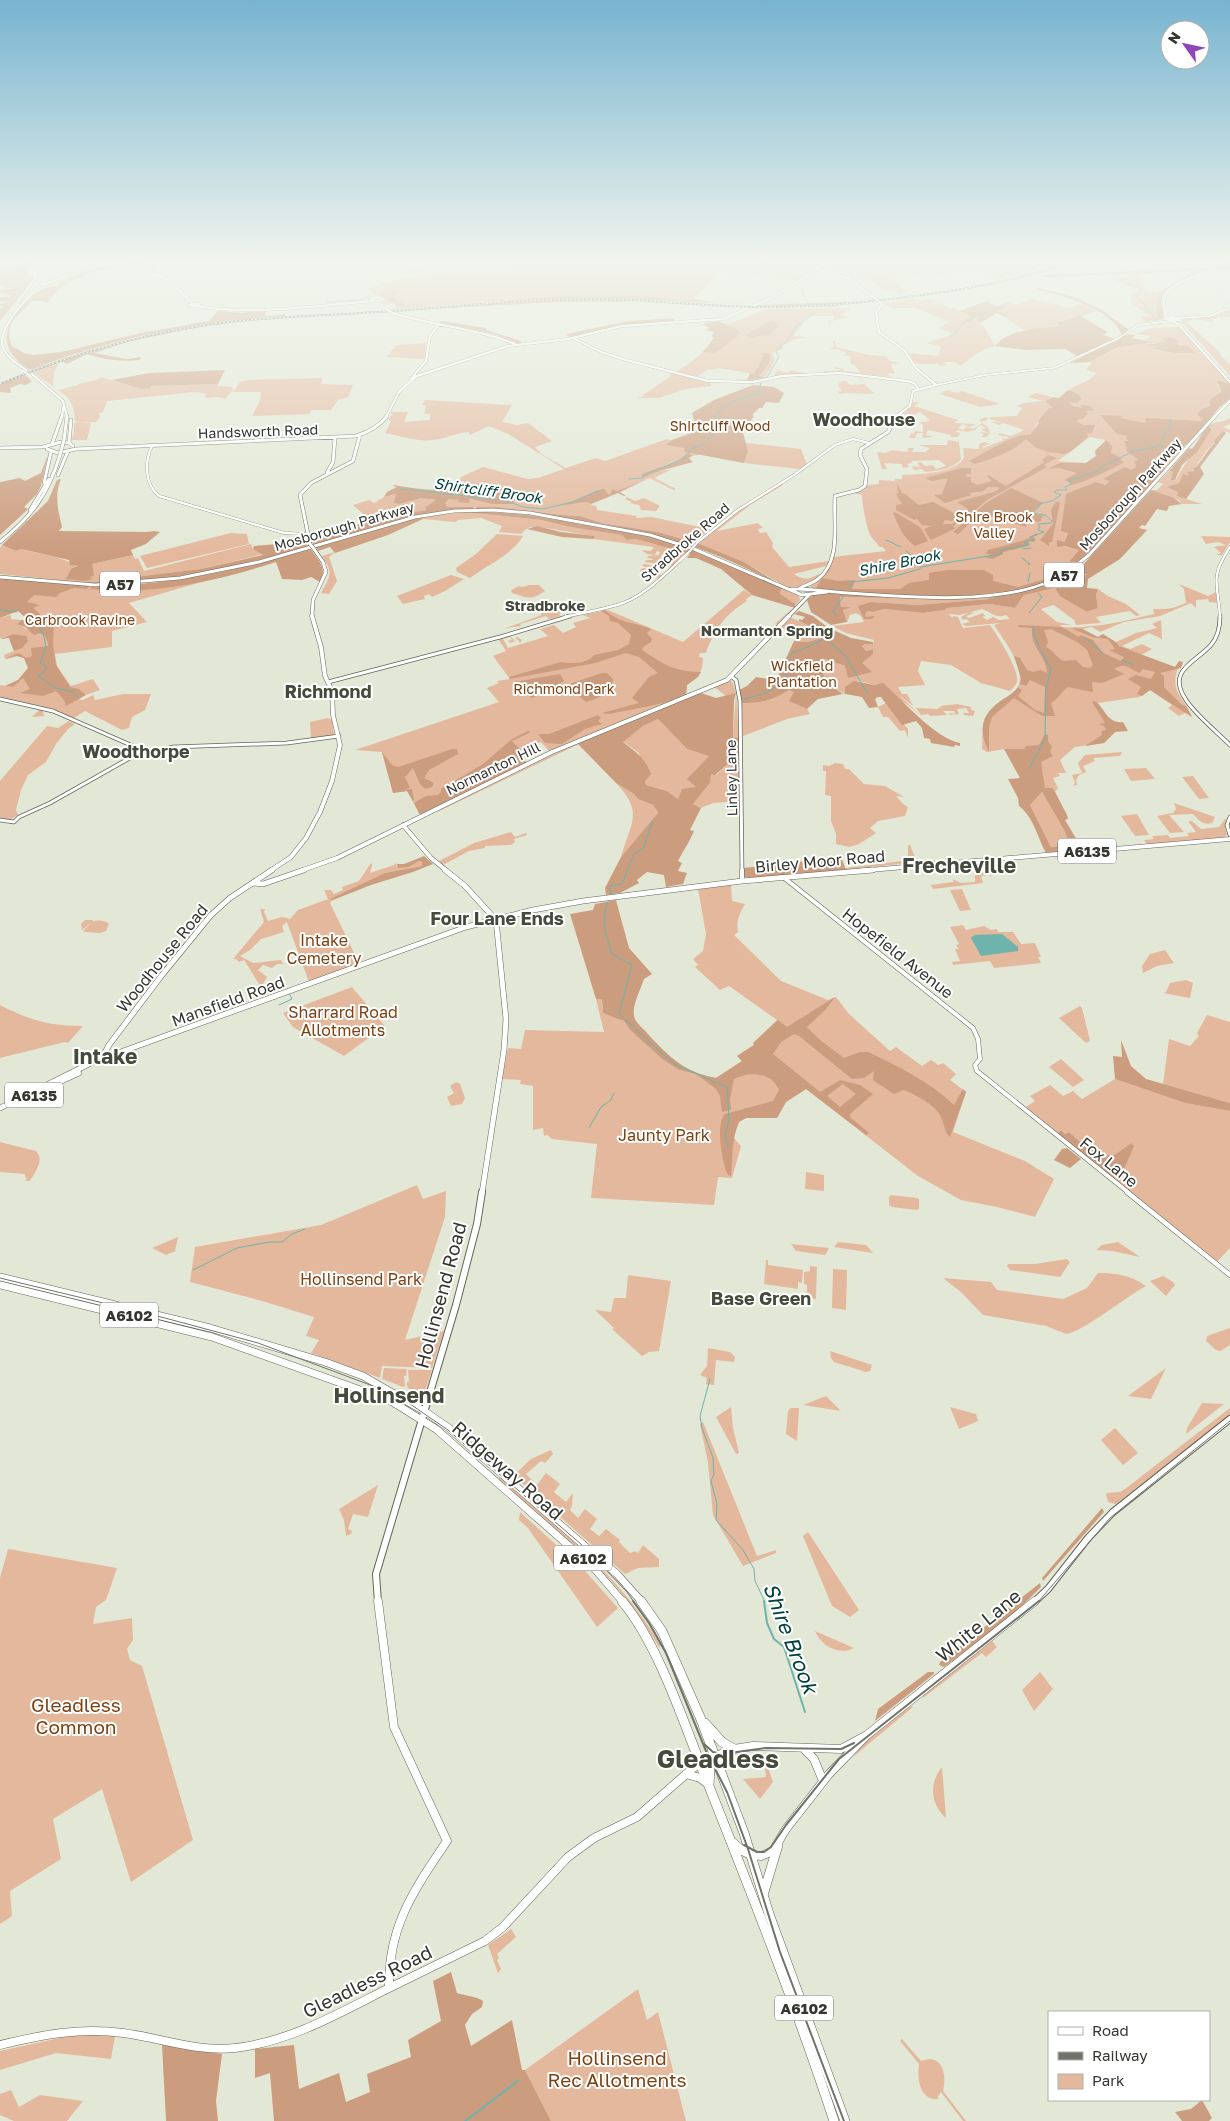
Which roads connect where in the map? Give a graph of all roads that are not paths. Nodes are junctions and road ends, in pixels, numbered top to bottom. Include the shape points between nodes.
1 (7, 358) edge
2 (11, 358) edge
3 (427, 358) edge
4 (471, 358) edge
5 (620, 358) edge
6 (909, 358) edge
7 (1073, 358) edge
8 (1210, 358) edge
9 (1211, 358) edge
10 (447, 366) junction
11 (24, 370) junction
12 (417, 374) junction
13 (30, 375) junction
14 (1230, 380) edge
15 (936, 385) junction
16 (918, 388) junction
17 (1230, 401) edge
18 (392, 403) junction
19 (67, 407) junction
20 (63, 408) junction
21 (358, 435) junction
22 (337, 438) junction
23 (62, 441) junction
24 (69, 443) junction
25 (869, 443) junction
26 (52, 444) junction
27 (149, 447) junction
28 (0, 448) edge
29 (47, 448) junction
30 (70, 449) junction
31 (51, 452) junction
32 (58, 456) junction
33 (340, 467) junction
34 (331, 469) junction
35 (322, 477) junction
36 (48, 490) junction
37 (40, 497) junction
38 (306, 534) junction
39 (0, 541) edge
40 (1230, 547) edge
41 (0, 576) edge
42 (810, 583) junction
43 (783, 586) junction
44 (800, 588) junction
45 (810, 592) junction
46 (800, 594) junction
47 (802, 602) junction
48 (732, 677) junction
49 (328, 682) junction
50 (0, 699) edge
51 (339, 736) junction
52 (1230, 745) edge
53 (144, 750) junction
54 (149, 752) joint
55 (1230, 817) edge
56 (0, 820) edge
57 (403, 825) junction
58 (1230, 837) edge
59 (784, 877) junction
60 (742, 881) junction
61 (255, 882) junction
62 (592, 899) joint
63 (495, 918) junction
64 (101, 1060) junction
65 (975, 1066) joint
66 (0, 1110) edge
67 (1230, 1275) edge
68 (0, 1276) edge
69 (0, 1285) edge
70 (423, 1415) junction
71 (1230, 1419) edge
72 (700, 1717) junction
73 (867, 1735) junction
74 (803, 1748) junction
75 (734, 1749) junction
76 (715, 1757) junction
77 (700, 1764) junction
78 (686, 1774) junction
79 (823, 1781) junction
80 (709, 1786) junction
81 (731, 1840) junction
82 (778, 1845) junction
83 (752, 1855) junction
84 (763, 1895) junction
85 (388, 1988) junction
86 (0, 2045) edge
87 (834, 2121) edge
88 (846, 2121) edge

1 - 11 highway
2 - 11 highway
3 - 12 main road
4 - 10 main road
5 - 16 main road via 708,381 753,382 782,376 850,374 907,380
6 - 15 main road, bridge
7 - 15 street via 1056,367
8 - 14 highway
9 - 14 highway
10 - 12 main road
10 - 12 main road
11 - 13 highway, bridge
12 - 18 main road, Handsworth Road
12 - 18 main road, Handsworth Road
13 - 19 highway via 58,395
13 - 20 highway via 57,398
15 - 16 main road
16 - 25 main road via 913,391 910,406 894,418 890,431
17 - 45 highway, Mosborough Parkway / A57 via 1089,556 1059,578 1022,590 975,597
18 - 21 main road, Handsworth Road via 380,423
19 - 23 highway via 68,426
19 - 24 highway via 72,416
20 - 23 highway
20 - 26 highway
21 - 22 main road, Handsworth Road
21 - 33 main road via 361,437 355,459
22 - 27 main road, Handsworth Road
22 - 34 main road
23 - 32 highway, bridge
24 - 26 main road
24 - 30 main road
25 - 42 main road via 860,449 867,469 865,486 836,495 829,565
25 - 49 street, Stradbroke Road, bridge via 853,439 835,445 794,476 738,510 698,542 659,580 618,605 551,620 500,637
26 - 29 main road
27 - 30 main road, Handsworth Road
27 - 38 street via 148,484 159,496 284,533
28 - 29 main road
29 - 31 main road
30 - 31 main road, Handsworth Road
30 - 36 highway
31 - 37 highway
32 - 36 highway
32 - 37 highway
33 - 34 main road
33 - 35 main road
34 - 35 main road
35 - 38 main road, Woodhouse Road via 304,489 300,497 306,518
36 - 39 highway via 22,525
37 - 39 highway
38 - 49 main road, Woodhouse Road, bridge via 326,572 313,600 311,613
40 - 52 street via 1216,574 1217,636 1184,667 1180,684 1184,698 1193,710
41 - 43 highway, Mosborough Parkway / A57 via 95,585 180,578 259,562 402,520 478,510 530,513 650,535 694,549
42 - 44 main road
42 - 45 main road
43 - 44 highway, Mosborough Parkway / A57
43 - 46 highway, Mosborough Parkway / A57
44 - 45 highway, A57
44 - 46 highway
45 - 46 highway, A57
45 - 47 main road
46 - 47 main road
47 - 48 main road via 762,641
48 - 57 main road, Normanton Hill via 552,752
48 - 60 street, Linley Lane via 736,680 740,701
49 - 51 main road, Woodhouse Road
50 - 53 street via 41,707
51 - 54 street
51 - 61 main road, Woodhouse Road via 339,755 332,782 306,838 286,862
53 - 54 street
53 - 56 street via 50,803 19,816 14,822
55 - 58 street via 1227,825
57 - 61 main road, Normanton Hill via 337,858 260,885
57 - 63 main road via 431,858 465,886
58 - 59 main road, Birley Moor Road / A6135
59 - 60 main road, Birley Moor Road / A6135
59 - 65 street, Hopefield Avenue via 969,1024 979,1038 980,1059
60 - 62 main road, Birley Moor Road / A6135
61 - 64 main road, Woodhouse Road via 208,918 105,1050
62 - 63 main road, Mansfield Road / A6135
63 - 64 main road, Mansfield Road / A6135
63 - 70 main road, Hollinsend Road via 505,1008 504,1050 477,1224
64 - 66 main road, Mansfield Road / A6135
65 - 67 street, Fox Lane
68 - 70 highway, Ridgeway Road / A6102 via 210,1328 325,1362 363,1376
69 - 70 highway, Ridgeway Road / A6102 via 212,1337
70 - 72 highway, Ridgeway Road / A6102 via 461,1437 583,1543 632,1591 662,1631
70 - 77 highway, Ridgeway Road / A6102 via 576,1552 622,1600 655,1652
70 - 85 main road, Hollinsend Road via 380,1556 376,1584 394,1727 447,1841 401,1914 388,1967
71 - 73 main road, White Lane via 1118,1508 1088,1538 1048,1589 1024,1611
72 - 75 highway via 718,1738
72 - 76 highway, Ridgeway Road / A6102
73 - 74 main road, Gleadless Road via 841,1749
73 - 79 main road, White Lane
74 - 75 main road, Gleadless Road via 766,1746
74 - 79 main road via 814,1759
75 - 76 main road, Gleadless Road
76 - 77 main road, Gleadless Road
76 - 80 highway
76 - 83 highway, Ridgeway Road / A6102
77 - 78 main road, Gleadless Road
77 - 80 highway, Ridgeway Road / A6102
78 - 80 main road via 700,1778
78 - 85 main road, Gleadless Road via 637,1817 594,1838 568,1857 494,1934
79 - 82 main road, White Lane via 786,1828
80 - 81 highway, Ridgeway Road / A6102
81 - 83 highway via 740,1850
81 - 87 highway, Ridgeway Road / A6102
82 - 83 main road via 764,1855
82 - 84 highway
83 - 84 highway, A6102
84 - 88 highway, A6102
85 - 86 main road, Gleadless Road via 291,2036 242,2047 193,2048 124,2033 70,2030

